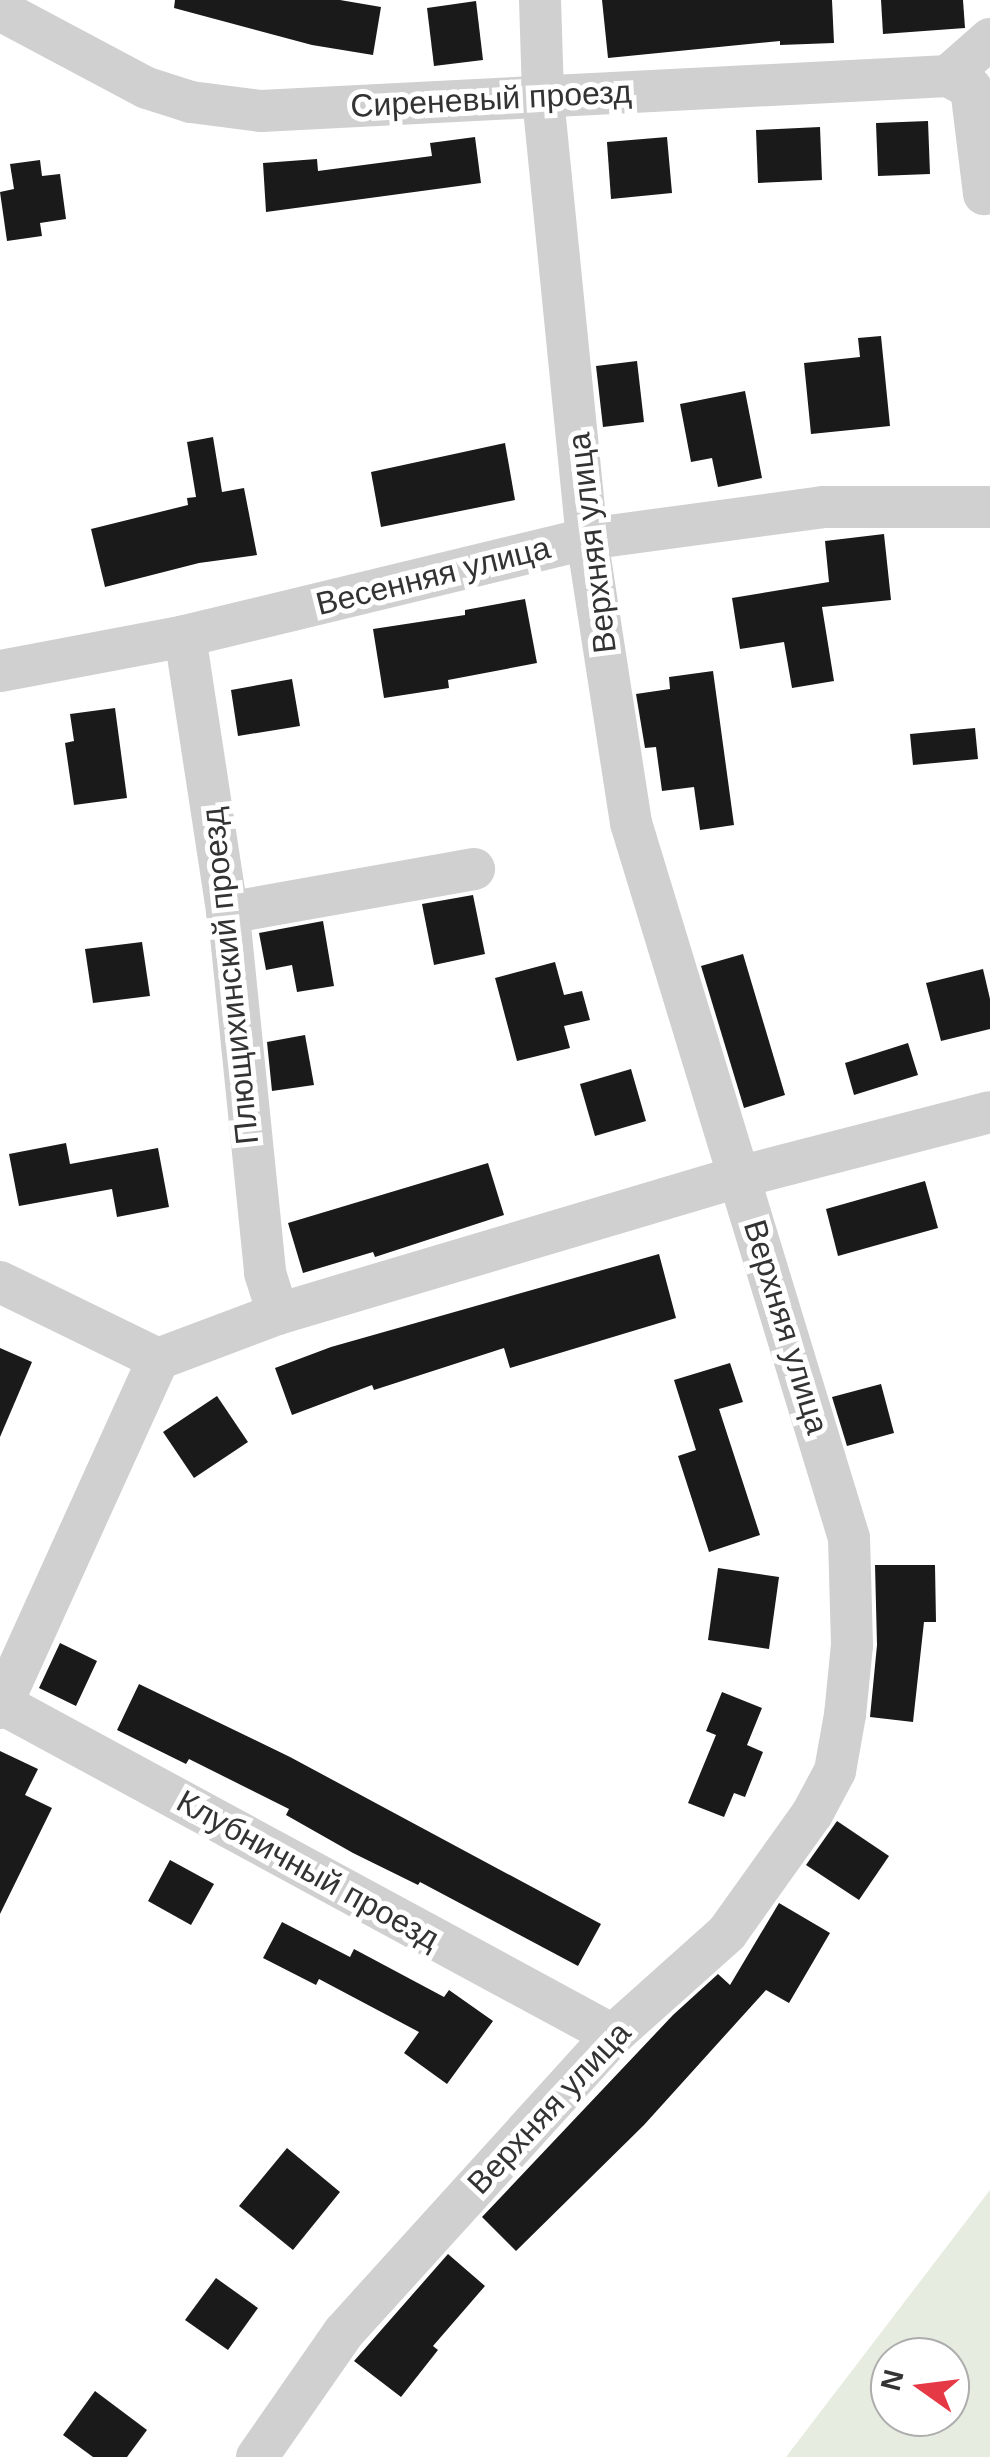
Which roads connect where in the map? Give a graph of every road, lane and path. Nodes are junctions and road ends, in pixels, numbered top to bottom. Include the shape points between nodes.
1 (540, 0) edge
2 (0, 10) edge
3 (990, 40) edge
4 (948, 76) junction
5 (543, 96) junction
6 (984, 194) dead end
7 (990, 507) edge
8 (587, 539) junction
9 (185, 636) junction
10 (0, 670) edge
11 (474, 869) dead end
12 (228, 913) junction
13 (990, 1112) edge
14 (739, 1177) junction
15 (0, 1282) edge
16 (278, 1314) junction
17 (158, 1359) junction
18 (1, 1706) edge
19 (613, 2036) junction
20 (257, 2457) edge

1 - 5 street, Верхняя улица
2 - 5 street, Сиреневый проезд via 120,77 190,102 261,111
3 - 4 street
4 - 5 street, Сиреневый проезд
4 - 6 street via 971,88
5 - 8 street, Верхняя улица
7 - 8 street, Весенняя улица via 824,507
8 - 9 street, Весенняя улица
8 - 14 street, Верхняя улица via 639,857
9 - 10 street, Весенняя улица
9 - 12 street, Плющихинский проезд
11 - 12 street
12 - 16 street, Плющихинский проезд via 260,1243
13 - 14 street
14 - 16 street
14 - 19 street, Верхняя улица via 849,1538 852,1645 845,1715 834,1771 782,1859 727,1933
15 - 17 street
16 - 17 street
17 - 18 street
18 - 19 street, Клубничный проезд
19 - 20 street, Верхняя улица via 344,2332

